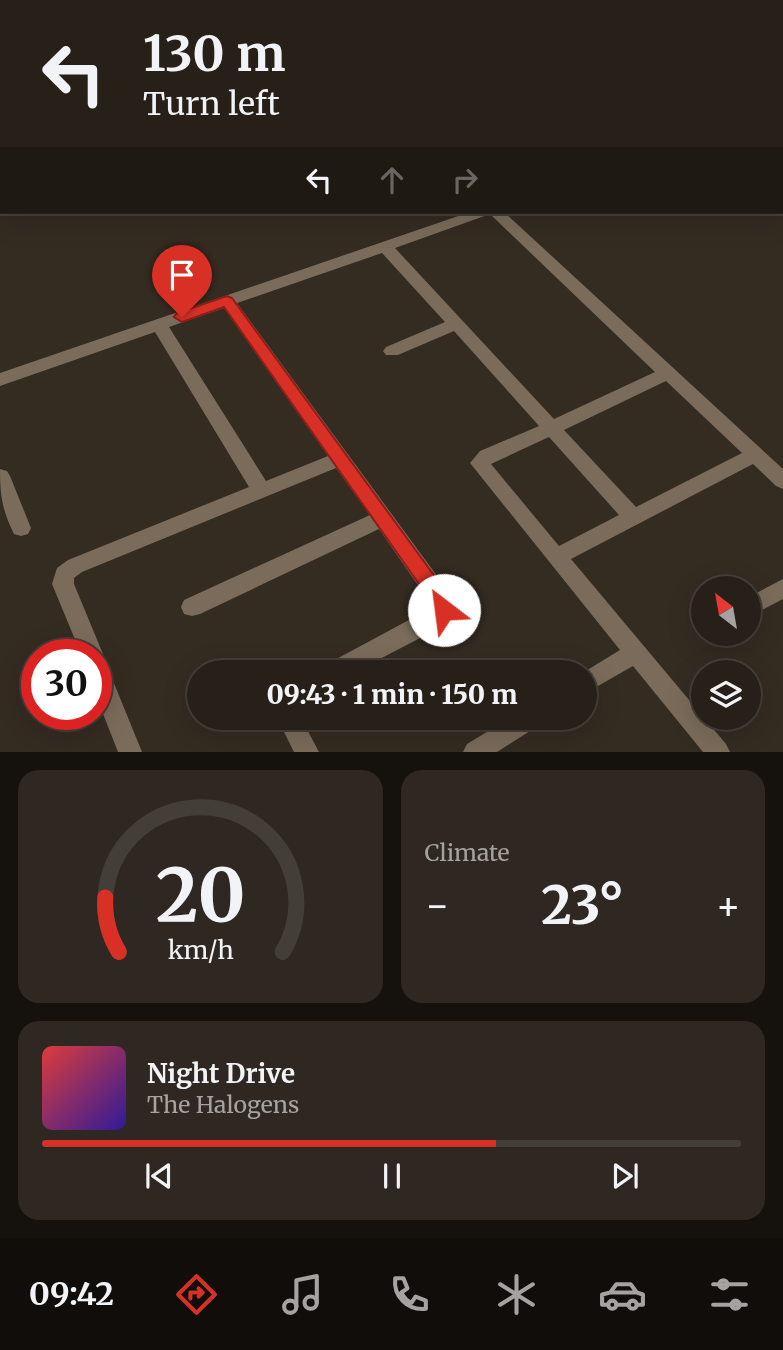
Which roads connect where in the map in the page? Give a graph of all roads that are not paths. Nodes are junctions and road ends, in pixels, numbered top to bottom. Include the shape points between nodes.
1 (478, 214) edge
2 (498, 214) edge
3 (385, 246) junction
4 (227, 301) junction
5 (456, 324) junction
6 (159, 325) junction
7 (391, 351) dead end
8 (668, 373) junction
9 (0, 380) edge
10 (552, 428) junction
11 (755, 455) junction
12 (339, 459) junction
13 (0, 476) edge
14 (783, 481) edge
15 (262, 491) junction
16 (633, 517) junction
17 (381, 519) junction
18 (21, 528) dead end
19 (556, 557) junction
20 (783, 588) edge
21 (761, 601) edge
22 (192, 607) dead end
23 (86, 639) edge
24 (636, 653) junction
25 (356, 660) edge
26 (597, 676) edge
27 (112, 706) edge
28 (296, 730) edge
29 (510, 730) edge
30 (130, 751) edge
31 (307, 751) edge
32 (475, 751) edge
33 (718, 751) edge

1 - 3 street
2 - 8 street
3 - 4 street
3 - 5 street
4 - 6 street
4 - 12 street
5 - 7 street
5 - 10 street
6 - 9 street
6 - 15 street
8 - 10 street
8 - 11 street
10 - 16 street
10 - 19 street via 479,463
11 - 14 street
11 - 16 street
12 - 15 street
12 - 17 street
13 - 18 street
15 - 23 street via 64,574
16 - 19 street
17 - 22 street
17 - 25 street via 443,602 444,610
19 - 24 street
20 - 21 street
24 - 26 street
24 - 33 street
27 - 30 street
28 - 31 street
29 - 32 street

